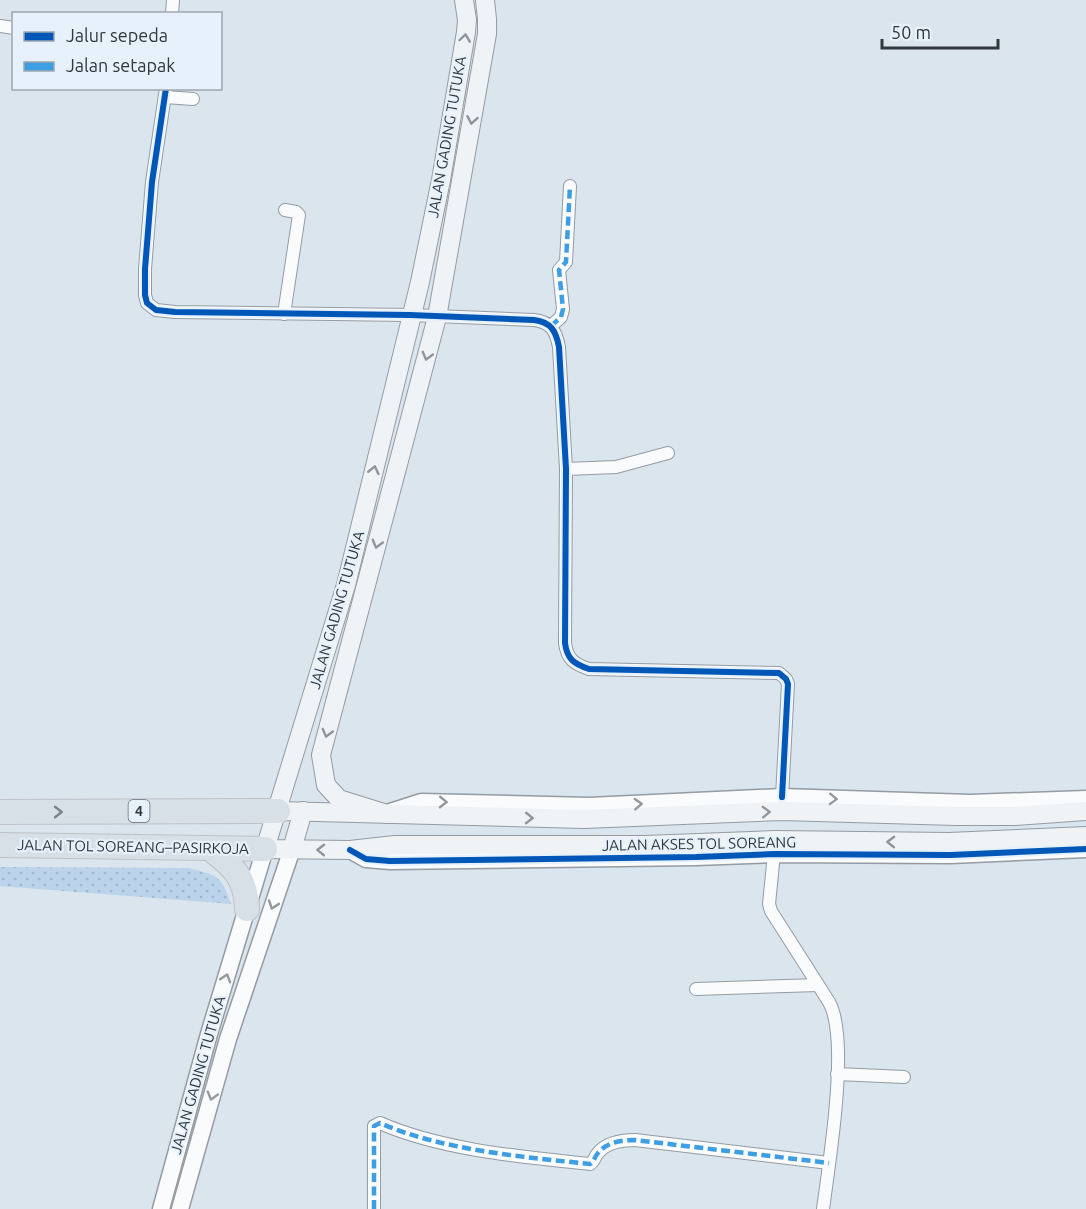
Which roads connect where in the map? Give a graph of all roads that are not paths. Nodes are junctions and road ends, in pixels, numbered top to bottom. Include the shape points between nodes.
1 (464, 0) edge
2 (485, 0) edge
3 (165, 93) edge
4 (193, 99) dead end
5 (570, 186) dead end
6 (285, 210) dead end
7 (284, 314) junction
8 (410, 315) junction
9 (437, 316) junction
10 (551, 326) junction
11 (668, 453) dead end
12 (567, 469) junction
13 (782, 797) junction
14 (1086, 799) edge
15 (1034, 808) junction
16 (278, 810) junction
17 (303, 811) junction
18 (0, 812) edge
19 (1086, 812) edge
20 (387, 814) junction
21 (1086, 836) edge
22 (0, 845) edge
23 (209, 848) junction
24 (265, 849) junction
25 (292, 849) junction
26 (950, 849) junction
27 (1086, 849) edge
28 (351, 850) junction
29 (774, 854) junction
30 (247, 909) junction
31 (818, 985) junction
32 (696, 988) dead end
33 (837, 1074) junction
34 (904, 1077) dead end
35 (829, 1163) junction
36 (161, 1209) edge
37 (180, 1209) edge
38 (374, 1209) edge
39 (823, 1209) edge

8 -> 1 main road, JALAN GADING TUTUKA via 439,191 466,32
2 -> 9 main road, JALAN GADING TUTUKA via 487,34
3 - 4 street
3 - 7 street via 152,182 145,269 147,303 162,312
5 - 10 street via 566,262 559,270 563,309
6 - 7 street via 299,215
7 - 8 street
8 - 9 street
16 -> 8 main road, JALAN GADING TUTUKA via 346,585
9 - 10 street via 534,320
9 -> 20 main road, JALAN GADING TUTUKA via 321,755 326,785 339,799
10 - 12 street via 559,347
11 - 12 street via 616,467
12 - 13 street via 564,643 568,657 589,669 783,675 788,684
13 -> 15 street, JALAN AKSES TOL SOREANG
20 -> 13 street, JALAN AKSES TOL SOREANG via 421,802 610,805
14 - 15 street, JALAN AKSES TOL SOREANG
15 - 19 main road, JALAN AKSES TOL SOREANG
20 -> 15 main road, JALAN AKSES TOL SOREANG via 584,819 781,811 956,816
16 - 17 main road, JALAN AKSES TOL SOREANG
18 -> 16 highway, 4
16 - 24 main road, JALAN GADING TUTUKA
17 - 20 main road, JALAN AKSES TOL SOREANG
17 - 25 main road, JALAN GADING TUTUKA
21 - 26 main road, JALAN AKSES TOL SOREANG
22 - 23 highway, JALAN TOL SOREANG–PASIRKOJA
23 - 24 highway, JALAN TOL SOREANG–PASIRKOJA
23 - 30 highway via 236,871 247,892
24 - 25 main road, JALAN AKSES TOL SOREANG
24 - 30 street, JALAN GADING TUTUKA
28 -> 25 main road, JALAN AKSES TOL SOREANG
25 -> 37 street, JALAN GADING TUTUKA via 228,1039
26 - 27 street, JALAN AKSES TOL SOREANG
26 -> 28 main road, JALAN AKSES TOL SOREANG via 775,840 645,845 395,845
26 - 29 street, JALAN AKSES TOL SOREANG
28 - 29 street, JALAN AKSES TOL SOREANG via 366,859 390,861
29 - 31 street via 769,904
36 -> 30 street, JALAN GADING TUTUKA
31 - 32 street
31 - 33 street via 836,1019
33 - 34 street
33 - 35 street
35 - 38 street via 624,1140 601,1150 590,1164 483,1150 403,1133 380,1123 374,1126
35 - 39 street

